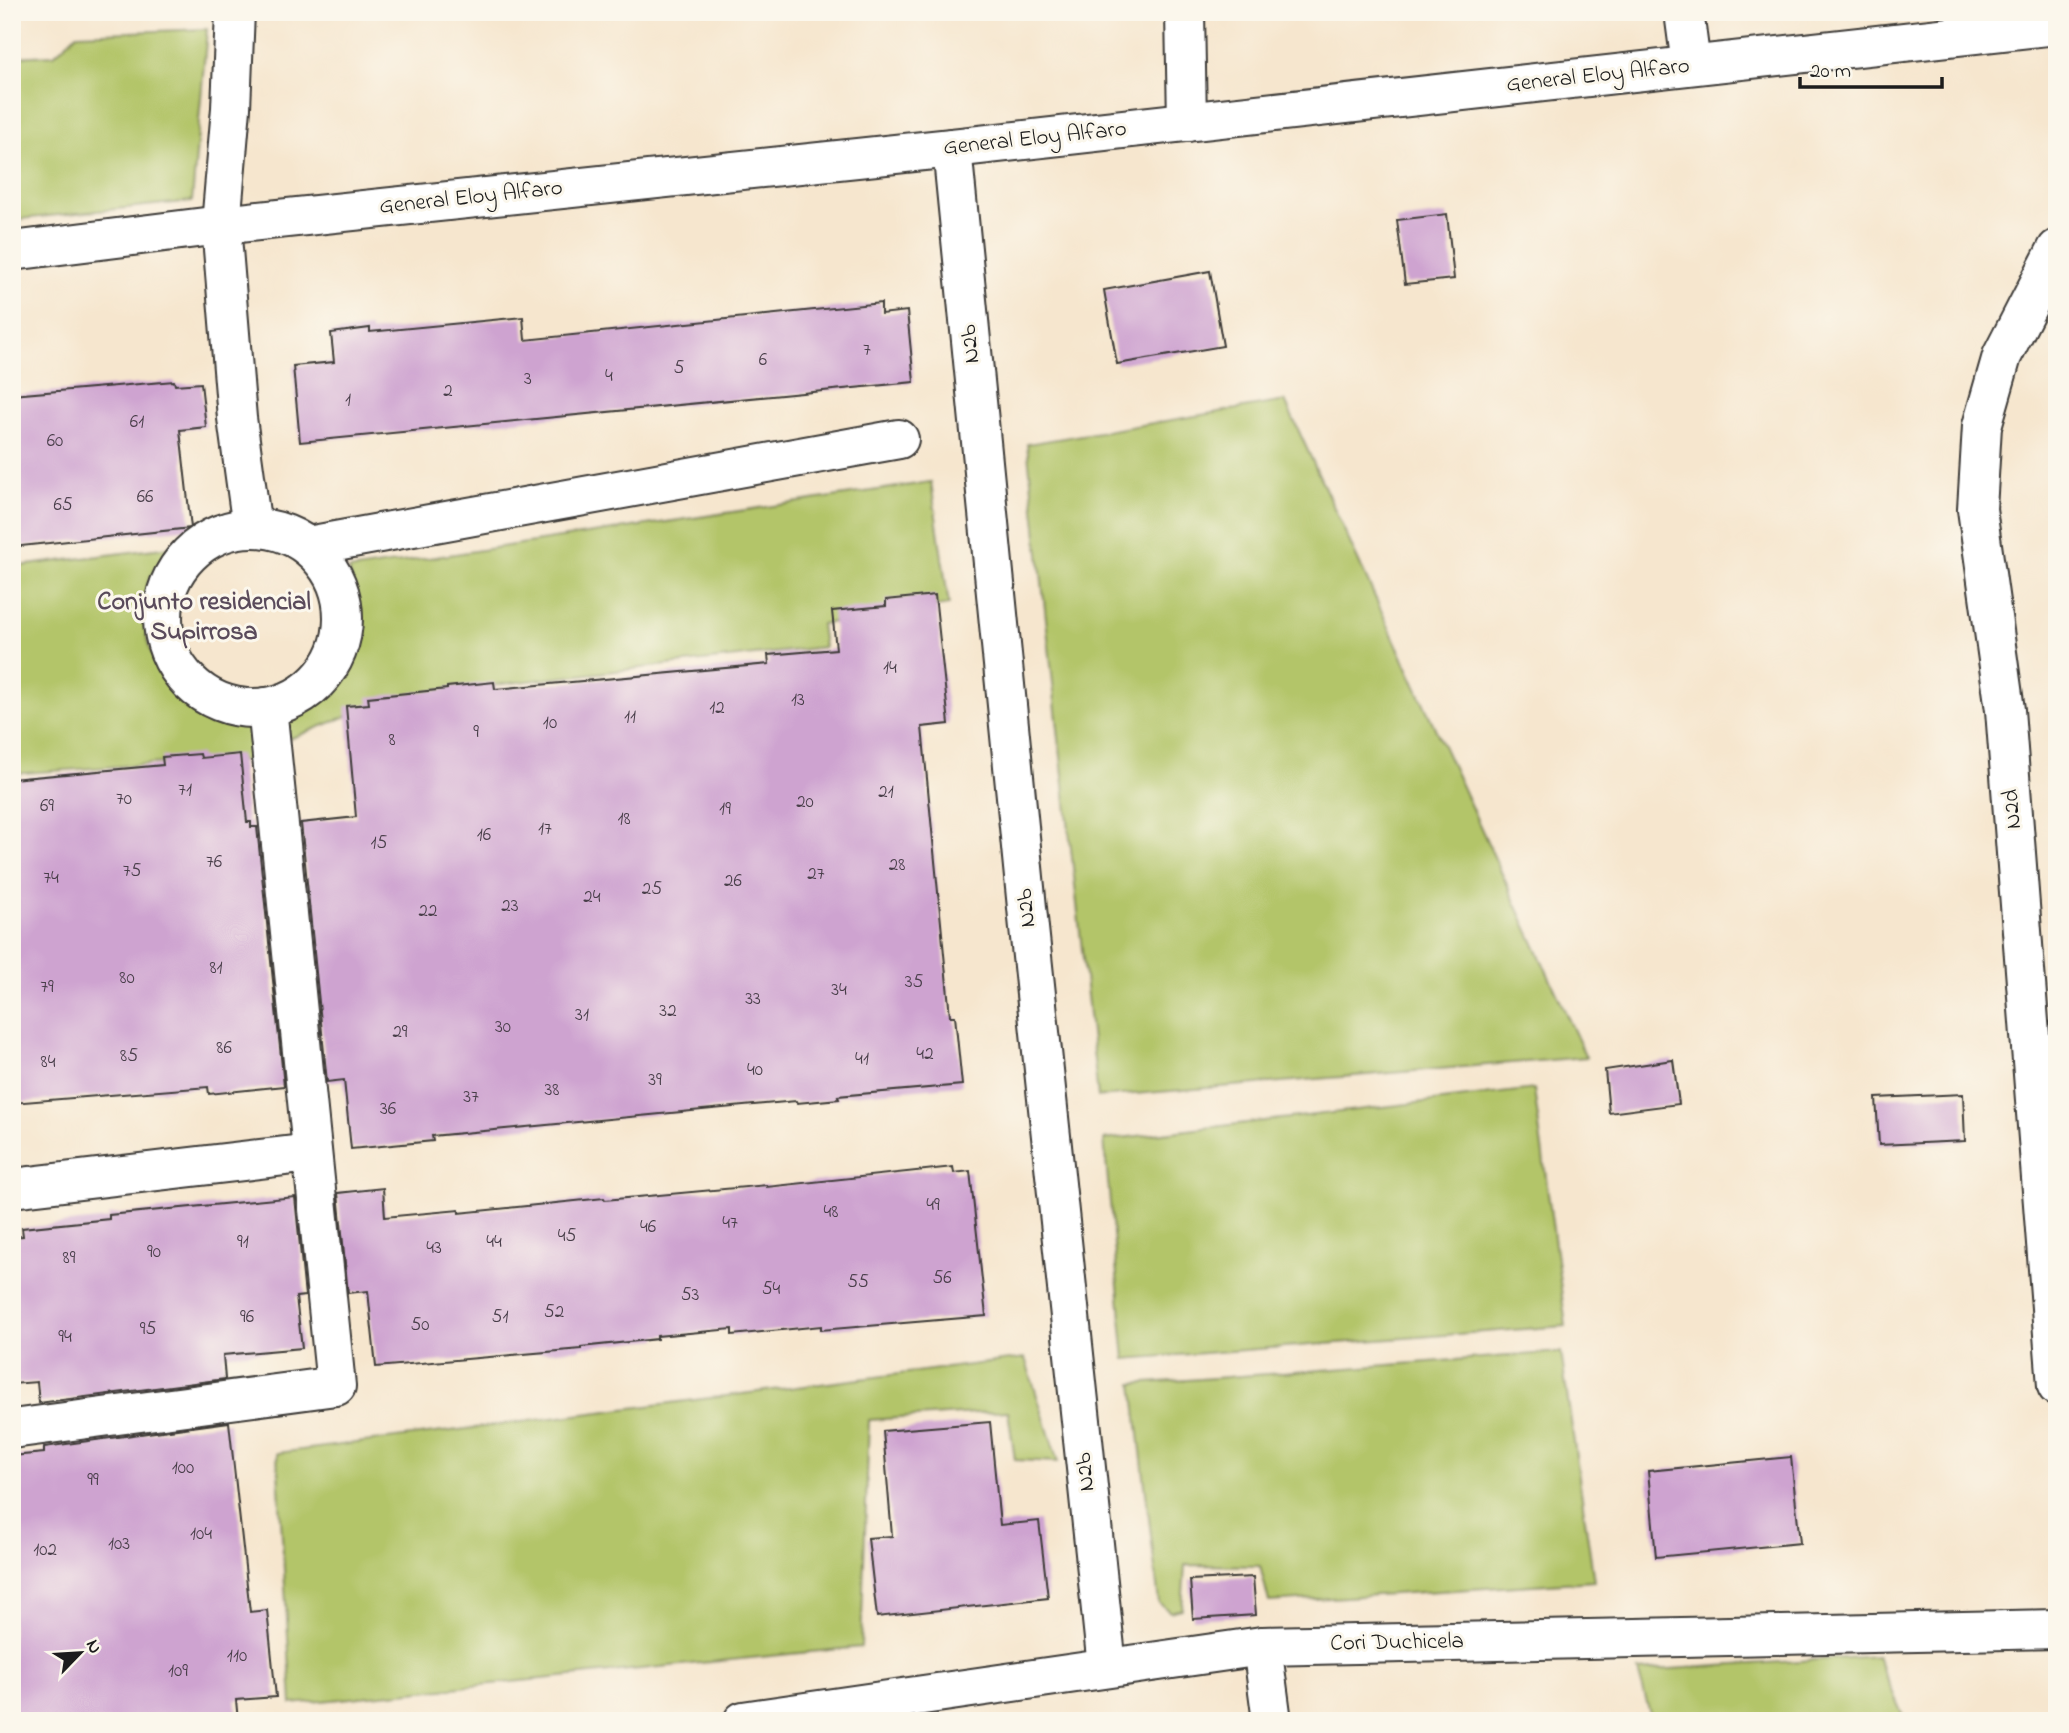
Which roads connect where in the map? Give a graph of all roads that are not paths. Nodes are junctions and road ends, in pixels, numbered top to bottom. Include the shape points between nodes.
1 (235, 12) edge
2 (1185, 12) edge
3 (1684, 12) edge
4 (2057, 25) edge
5 (1691, 65) junction
6 (1186, 122) junction
7 (951, 148) junction
8 (220, 225) junction
9 (2057, 248) edge
10 (12, 251) edge
11 (899, 439) dead end
12 (251, 527) junction
13 (308, 546) junction
14 (267, 708) junction
15 (311, 1153) junction
16 (12, 1188) edge
17 (2057, 1385) edge
18 (12, 1429) edge
19 (2057, 1629) edge
20 (1262, 1646) junction
21 (1107, 1667) junction
22 (743, 1721) edge
23 (1272, 1721) edge

1 - 8 street via 232,108
2 - 6 street
3 - 5 street
4 - 5 street, General Eloy Alfaro
5 - 6 street, General Eloy Alfaro
6 - 7 street, General Eloy Alfaro
7 - 8 street, General Eloy Alfaro
7 - 21 street, N2b
8 - 10 street, General Eloy Alfaro
8 - 12 street
9 - 17 street, N2d via 2002,356 1982,426 1977,509 2005,710
11 - 13 street
12 - 13 street via 281,532
12 - 14 street via 223,532 197,547 177,568 164,596 163,625 170,654 186,679 209,697 237,708
13 - 14 street via 327,568 340,596 342,626 335,655 319,680 296,698
14 - 15 street
15 - 16 street
15 - 18 street via 336,1386
19 - 20 street, Cori Duchicela
20 - 21 street, Cori Duchicela
20 - 23 street
21 - 22 street, Cori Duchicela

